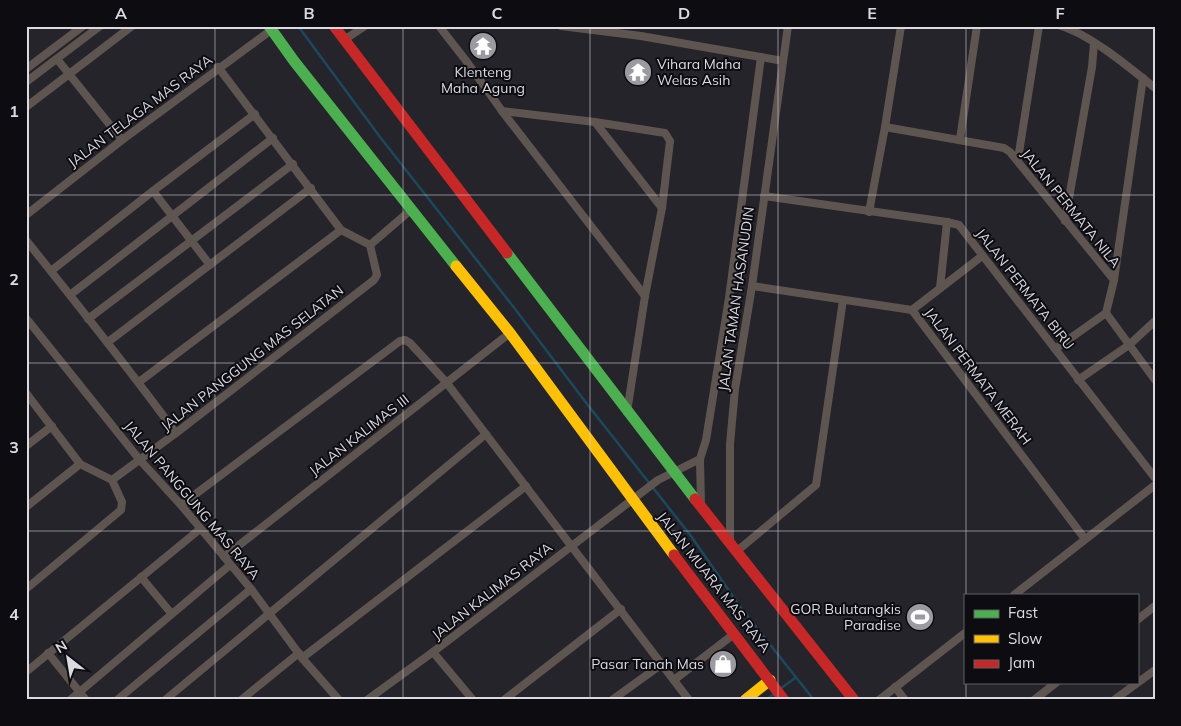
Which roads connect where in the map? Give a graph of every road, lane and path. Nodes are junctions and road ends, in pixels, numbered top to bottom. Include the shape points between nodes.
1 (83, 26) edge
2 (100, 26) edge
3 (132, 26) edge
4 (334, 26) edge
5 (365, 26) edge
6 (439, 26) edge
7 (561, 26) edge
8 (644, 26) edge
9 (788, 26) edge
10 (901, 26) edge
11 (977, 26) edge
12 (1039, 26) edge
13 (1062, 26) edge
14 (272, 27) edge
15 (641, 36) junction
16 (344, 40) junction
17 (1094, 43) junction
18 (761, 57) junction
19 (57, 59) junction
20 (783, 61) junction
21 (218, 67) junction
22 (26, 69) edge
23 (69, 74) junction
24 (1143, 78) junction
25 (26, 82) edge
26 (1155, 88) edge
27 (26, 107) edge
28 (502, 111) junction
29 (255, 114) junction
30 (595, 122) junction
31 (885, 127) junction
32 (273, 138) junction
33 (960, 139) junction
34 (122, 140) junction
35 (1018, 159) junction
36 (293, 164) junction
37 (311, 188) junction
38 (153, 191) junction
39 (764, 196) junction
40 (662, 208) junction
41 (412, 209) junction
42 (869, 212) junction
43 (26, 215) edge
44 (172, 217) junction
45 (1065, 221) junction
46 (947, 222) junction
47 (342, 230) junction
48 (26, 240) edge
49 (192, 241) junction
50 (370, 245) junction
51 (982, 256) junction
52 (210, 265) junction
53 (51, 271) junction
54 (1114, 280) junction
55 (752, 286) junction
56 (940, 288) junction
57 (70, 295) junction
58 (645, 296) junction
59 (842, 300) junction
60 (912, 310) junction
61 (1106, 313) junction
62 (26, 318) edge
63 (88, 319) junction
64 (1155, 320) edge
65 (510, 333) junction
66 (108, 342) junction
67 (1129, 345) junction
68 (1055, 349) junction
69 (1078, 380) junction
70 (1155, 380) edge
71 (139, 382) junction
72 (446, 382) junction
73 (26, 393) edge
74 (29, 404) edge
75 (628, 412) junction
76 (52, 426) junction
77 (176, 433) junction
78 (486, 434) junction
79 (26, 446) edge
80 (140, 459) junction
81 (700, 459) junction
82 (80, 464) junction
83 (674, 473) junction
84 (1155, 478) edge
85 (112, 480) junction
86 (526, 486) junction
87 (1155, 486) edge
88 (632, 500) junction
89 (181, 505) junction
90 (26, 506) edge
91 (701, 506) junction
92 (200, 529) junction
93 (1085, 539) junction
94 (572, 545) junction
95 (733, 547) junction
96 (224, 557) junction
97 (230, 565) junction
98 (141, 577) junction
99 (26, 589) edge
100 (251, 589) junction
101 (1015, 594) edge
102 (1155, 606) edge
103 (621, 609) junction
104 (269, 612) junction
105 (171, 613) junction
106 (1138, 619) edge
107 (734, 634) junction
108 (964, 634) edge
109 (433, 652) junction
110 (48, 653) junction
111 (300, 655) junction
112 (662, 664) junction
113 (1155, 670) edge
114 (26, 672) edge
115 (674, 680) junction
116 (771, 681) junction
117 (1138, 682) edge
118 (1054, 684) edge
119 (1136, 684) edge
120 (895, 687) junction
121 (80, 691) junction
122 (70, 700) edge
123 (86, 700) edge
124 (117, 700) edge
125 (164, 700) edge
126 (241, 700) edge
127 (338, 700) edge
128 (366, 700) edge
129 (472, 700) edge
130 (504, 700) edge
131 (612, 700) edge
132 (689, 700) edge
133 (745, 700) edge
134 (784, 700) edge
135 (854, 700) edge
136 (879, 700) edge
137 (905, 700) edge
138 (1034, 700) edge
139 (1114, 700) edge

1 - 22 street
2 - 19 street
3 - 23 street
4 - 16 street
5 - 16 street
6 - 28 street
7 - 15 street
8 - 15 street
9 - 20 street, JALAN TAMAN HASANUDIN
10 - 31 street
11 - 33 street
12 - 35 street
13 - 17 street
14 - 21 street, JALAN TELAGA MAS RAYA
14 - 41 street, JALAN MUARA MAS RAYA via 294,61
15 - 18 street
16 - 75 street
17 - 24 street
17 - 45 street
18 - 20 street
18 - 81 street, JALAN TAMAN HASANUDIN via 729,298 706,440
19 - 23 street
19 - 25 street
20 - 39 street, JALAN TAMAN HASANUDIN
21 - 29 street
21 - 34 street, JALAN TELAGA MAS RAYA
23 - 27 street
23 - 34 street
24 - 26 street
24 - 54 street
28 - 30 street
28 - 58 street
29 - 32 street
29 - 38 street
30 - 40 street
30 - 40 street via 668,136
31 - 33 street, JALAN PERMATA NILA
31 - 42 street
32 - 36 street
32 - 44 street
33 - 35 street, JALAN PERMATA NILA via 1004,148
34 - 43 street, JALAN TELAGA MAS RAYA
35 - 45 street, JALAN PERMATA NILA
36 - 37 street
36 - 49 street
37 - 47 street
37 - 52 street
38 - 44 street
38 - 53 street
39 - 42 street, JALAN PERMATA BIRU
39 - 55 street, JALAN TAMAN HASANUDIN
40 - 58 street
41 - 50 street
41 - 65 street, JALAN MUARA MAS RAYA
42 - 46 street, JALAN PERMATA BIRU
44 - 49 street
44 - 57 street
45 - 54 street, JALAN PERMATA NILA
46 - 51 street, JALAN PERMATA BIRU via 959,225
46 - 56 street
47 - 50 street
47 - 71 street
48 - 53 street
49 - 52 street
49 - 63 street
50 - 77 street, JALAN PANGGUNG MAS SELATAN via 377,275 374,280
51 - 56 street
51 - 68 street, JALAN PERMATA BIRU
52 - 66 street
53 - 57 street
54 - 61 street, JALAN PERMATA NILA
55 - 59 street, JALAN PERMATA MERAH
55 - 95 street, JALAN TAMAN HASANUDIN via 735,389 730,444
56 - 60 street
57 - 63 street
58 - 75 street
59 - 60 street, JALAN PERMATA MERAH
59 - 95 street via 816,485
60 - 93 street, JALAN PERMATA MERAH
61 - 67 street
61 - 68 street
62 - 80 street, JALAN PANGGUNG MAS RAYA
63 - 66 street
64 - 67 street
65 - 72 street, JALAN KALIMAS III
65 - 88 street, JALAN MUARA MAS RAYA
66 - 71 street
67 - 69 street
67 - 70 street
68 - 69 street, JALAN PERMATA BIRU
69 - 84 street, JALAN PERMATA BIRU
71 - 77 street
72 - 78 street
72 - 89 street via 410,343 400,340
72 - 96 street, JALAN KALIMAS III
73 - 74 street
74 - 76 street
75 - 83 street
76 - 79 street
76 - 82 street
77 - 80 street, JALAN PANGGUNG MAS SELATAN
78 - 86 street
78 - 104 street
80 - 85 street, JALAN PANGGUNG MAS SELATAN
80 - 89 street, JALAN PANGGUNG MAS RAYA
81 - 83 street, JALAN KALIMAS RAYA
81 - 91 street, JALAN TAMAN HASANUDIN
82 - 85 street
82 - 90 street
83 - 88 street, JALAN KALIMAS RAYA via 658,480
83 - 91 street
85 - 99 street via 122,502 121,510
86 - 94 street
86 - 111 street
87 - 93 street
88 - 94 street, JALAN KALIMAS RAYA
88 - 107 street, JALAN MUARA MAS RAYA
89 - 92 street, JALAN PANGGUNG MAS RAYA
91 - 95 street
92 - 96 street, JALAN PANGGUNG MAS RAYA
92 - 98 street
93 - 101 street
94 - 103 street
94 - 109 street, JALAN KALIMAS RAYA
95 - 135 street
96 - 97 street, JALAN PANGGUNG MAS RAYA
97 - 100 street, JALAN PANGGUNG MAS RAYA
97 - 105 street
98 - 105 street
98 - 110 street
100 - 104 street, JALAN PANGGUNG MAS RAYA
100 - 124 street
102 - 106 street
103 - 112 street
103 - 130 street
104 - 111 street, JALAN PANGGUNG MAS RAYA
104 - 125 street
105 - 121 street
107 - 115 street
107 - 116 street, JALAN MUARA MAS RAYA
108 - 120 street
109 - 128 street, JALAN KALIMAS RAYA
109 - 129 street
110 - 114 street
110 - 121 street
111 - 126 street
111 - 127 street, JALAN PANGGUNG MAS RAYA
112 - 115 street
112 - 131 street
113 - 117 street
115 - 132 street
116 - 133 street
116 - 134 street, JALAN MUARA MAS RAYA
118 - 138 street
119 - 139 street
120 - 136 street
120 - 137 street
121 - 122 street
121 - 123 street

